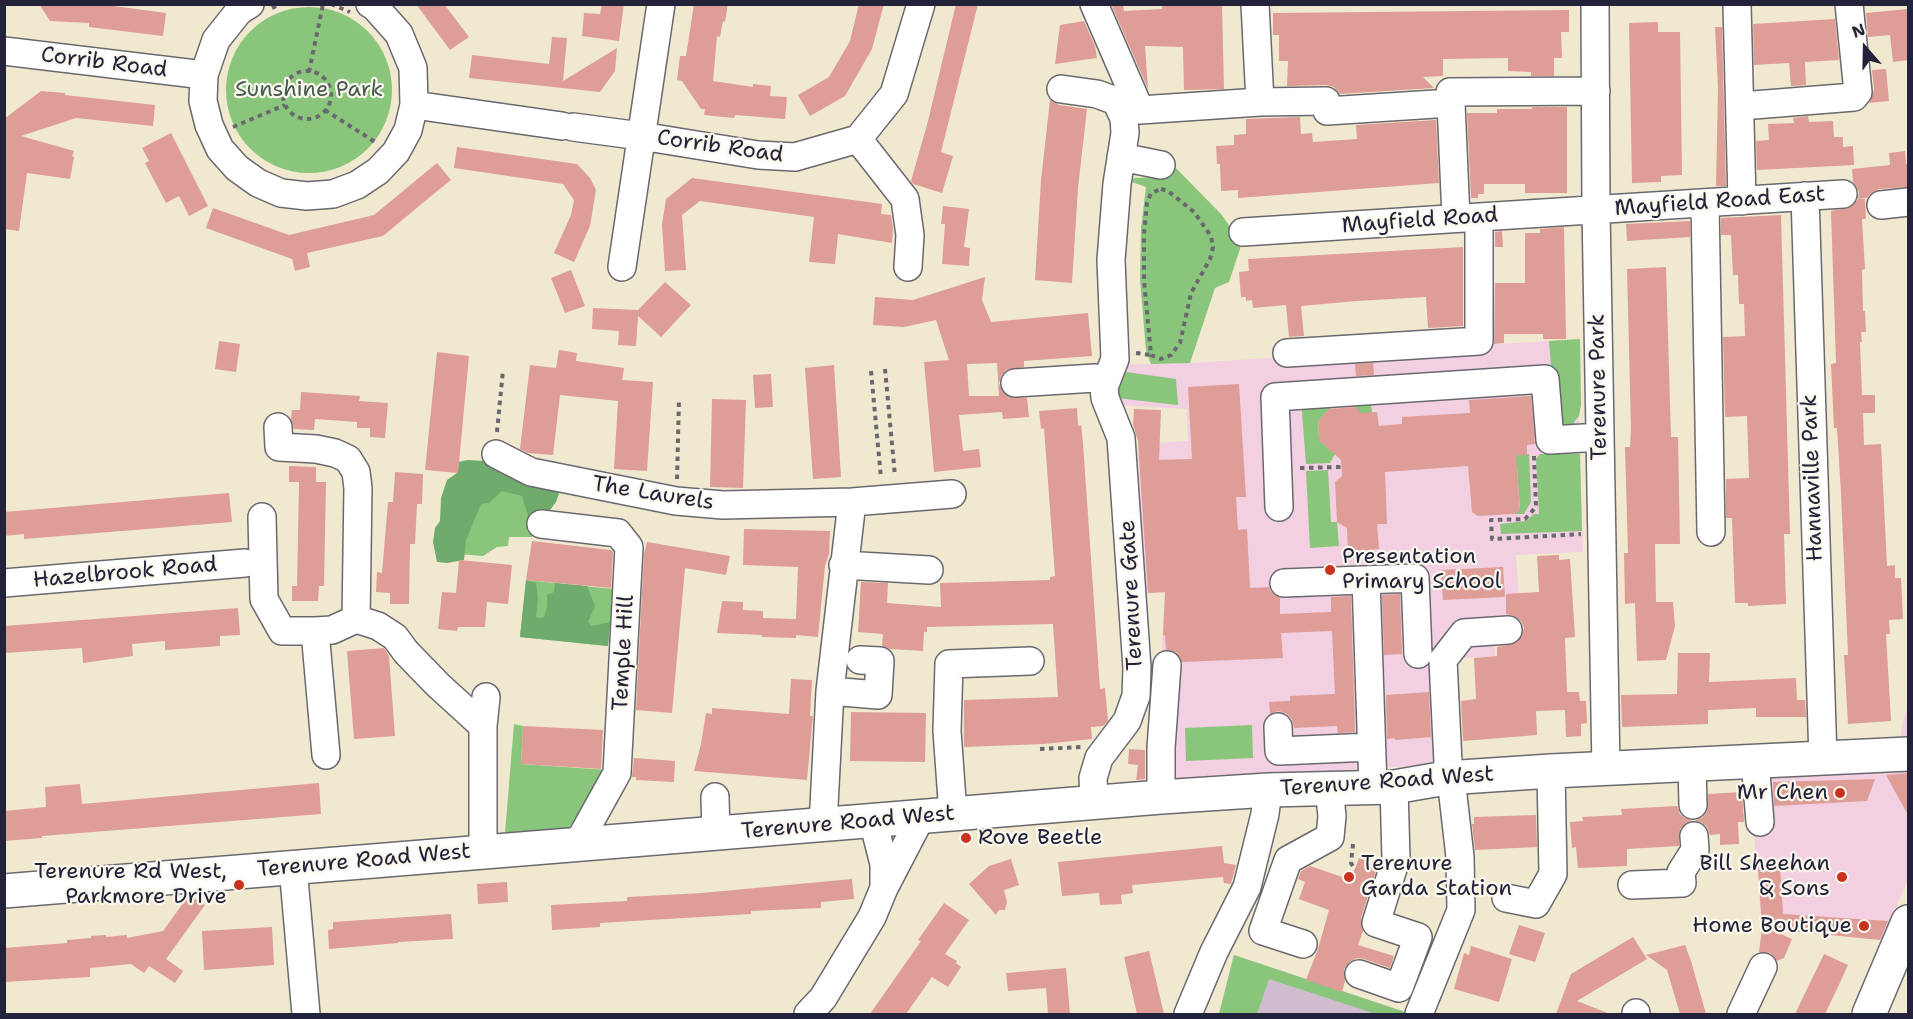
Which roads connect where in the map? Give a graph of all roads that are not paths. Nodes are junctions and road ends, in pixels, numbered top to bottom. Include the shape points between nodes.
1 (250, 4) edge
2 (661, 4) edge
3 (921, 4) edge
4 (1094, 4) edge
5 (1255, 4) edge
6 (1595, 4) edge
7 (1737, 4) edge
8 (1849, 4) edge
9 (362, 10) edge
10 (4, 51) edge
11 (204, 75) junction
12 (1061, 89) dead end
13 (1596, 91) junction
14 (1260, 102) junction
15 (1451, 103) junction
16 (414, 105) junction
17 (1741, 106) junction
18 (641, 136) junction
19 (858, 139) junction
20 (1121, 157) junction
21 (1161, 165) dead end
22 (1843, 194) dead end
23 (1805, 196) junction
24 (1742, 201) junction
25 (1908, 202) edge
26 (1705, 203) junction
27 (1881, 206) dead end
28 (1596, 210) junction
29 (1468, 218) junction
30 (1243, 232) dead end
31 (622, 267) dead end
32 (908, 267) dead end
33 (1287, 353) dead end
34 (1106, 380) junction
35 (1016, 383) dead end
36 (278, 428) dead end
37 (1600, 437) junction
38 (495, 454) road end
39 (952, 494) dead end
40 (852, 502) junction
41 (1280, 507) dead end
42 (262, 517) dead end
43 (541, 524) dead end
44 (1711, 531) dead end
45 (245, 563) dead end
46 (843, 565) junction
47 (929, 570) dead end
48 (1366, 580) junction
49 (4, 582) edge
50 (1284, 583) dead end
51 (356, 619) junction
52 (1508, 630) dead end
53 (315, 631) junction
54 (1418, 654) dead end
55 (860, 660) dead end
56 (1030, 661) dead end
57 (1167, 665) dead end
58 (830, 691) junction
59 (486, 697) dead end
60 (483, 726) junction
61 (1278, 727) dead end
62 (1371, 747) junction
63 (1908, 754) edge
64 (326, 755) dead end
65 (1823, 759) junction
66 (1755, 761) junction
67 (1692, 765) junction
68 (1606, 769) junction
69 (1551, 771) junction
70 (1448, 778) junction
71 (1384, 787) junction
72 (1329, 788) junction
73 (1268, 790) junction
74 (715, 797) dead end
75 (1161, 797) junction
76 (1094, 802) junction
77 (1693, 805) dead end
78 (937, 815) junction
79 (873, 821) junction
80 (1760, 822) dead end
81 (823, 825) junction
82 (716, 834) junction
83 (1694, 836) dead end
84 (577, 845) junction
85 (483, 852) junction
86 (293, 867) junction
87 (1632, 885) dead end
88 (884, 888) junction
89 (4, 891) edge
90 (1506, 898) dead end
91 (1908, 922) edge
92 (1303, 944) dead end
93 (1762, 967) dead end
94 (1899, 971) edge
95 (1359, 974) dead end
96 (306, 1014) edge
97 (808, 1014) edge
98 (1188, 1014) edge
99 (1419, 1014) edge
100 (1741, 1014) edge
101 (1869, 1014) edge

1 - 11 street via 238,11 216,40
2 - 18 street
3 - 19 street via 894,94
4 - 14 street via 1140,110
5 - 14 street
6 - 13 street, Terenure Park
7 - 17 street
8 - 17 street via 1858,92 1854,97
9 - 16 street via 375,7 399,34 413,68
10 - 11 street, Corrib Road
11 - 16 street via 203,101 220,148 237,168 281,193 333,194 357,185 396,152 408,130
12 - 20 street, Terenure Gate via 1116,101 1124,118
13 - 15 street via 1450,92
13 - 28 street, Terenure Park
14 - 15 street via 1326,101 1327,111
15 - 29 street
16 - 18 street, Corrib Road
17 - 24 street
18 - 19 street, Corrib Road via 758,155 795,157
18 - 31 street
19 - 32 street via 905,199 910,235
20 - 21 street
20 - 34 street, Terenure Gate via 1111,260 1115,358
22 - 23 street, Mayfield Road East
23 - 24 street, Mayfield Road East
23 - 65 street, Hannaville Park
24 - 26 street, Mayfield Road East
25 - 27 street
26 - 28 street, Mayfield Road East
26 - 44 street
28 - 29 street, Mayfield Road
28 - 37 street, Terenure Park
29 - 30 street, Mayfield Road
29 - 33 street via 1479,341
34 - 35 street
34 - 76 street, Terenure Gate via 1105,398 1122,438 1137,668 1136,696 1127,721 1099,758 1093,778
36 - 51 street via 279,447 334,453 348,459 356,472
37 - 41 street via 1550,440 1545,379 1275,397
37 - 68 street, Terenure Park
38 - 40 street, The Laurels via 531,472 676,501 723,505
39 - 40 street, The Laurels
40 - 46 street
42 - 53 street via 264,599 282,631
43 - 84 street, Temple Hill via 618,532 629,547 617,773
45 - 49 street, Hazelbrook Road
46 - 47 street
46 - 58 street
48 - 50 street
48 - 54 street via 1415,578
48 - 62 street
51 - 53 street via 332,630
51 - 60 street via 395,637 438,686
52 - 70 street via 1464,633 1443,660
53 - 64 street
55 - 58 street via 880,661 878,695
56 - 78 street via 949,664 948,731
57 - 75 street
58 - 81 street
59 - 60 street
60 - 85 street
61 - 62 street via 1279,751
62 - 71 street
63 - 65 main road, Terenure Road West
65 - 66 main road, Terenure Road West
66 - 67 main road, Terenure Road West
66 - 80 street
67 - 68 main road, Terenure Road West
67 - 77 street
68 - 69 main road, Terenure Road West
69 - 70 main road, Terenure Road West
69 - 90 street via 1553,874 1536,903
70 - 71 main road, Terenure Road West
70 - 99 street via 1460,857 1461,910
71 - 72 main road, Terenure Road West
71 - 95 street via 1396,860 1376,923 1418,937 1399,988
72 - 73 main road, Terenure Road West
72 - 92 street via 1330,837 1288,860 1263,931
73 - 75 main road, Terenure Road West
73 - 98 street via 1247,886
74 - 82 street
75 - 76 main road, Terenure Road West
76 - 78 main road, Terenure Road West
78 - 79 main road, Terenure Road West
78 - 88 street
79 - 81 main road, Terenure Road West
79 - 88 street via 884,864
81 - 82 main road, Terenure Road West
82 - 84 main road, Terenure Road West
83 - 87 street via 1695,850 1681,872 1682,884
84 - 85 main road, Terenure Road West
85 - 86 main road, Terenure Road West
86 - 89 main road, Terenure Road West
86 - 96 street
88 - 97 street via 866,928 823,998
91 - 94 main road
93 - 100 street
94 - 101 main road

